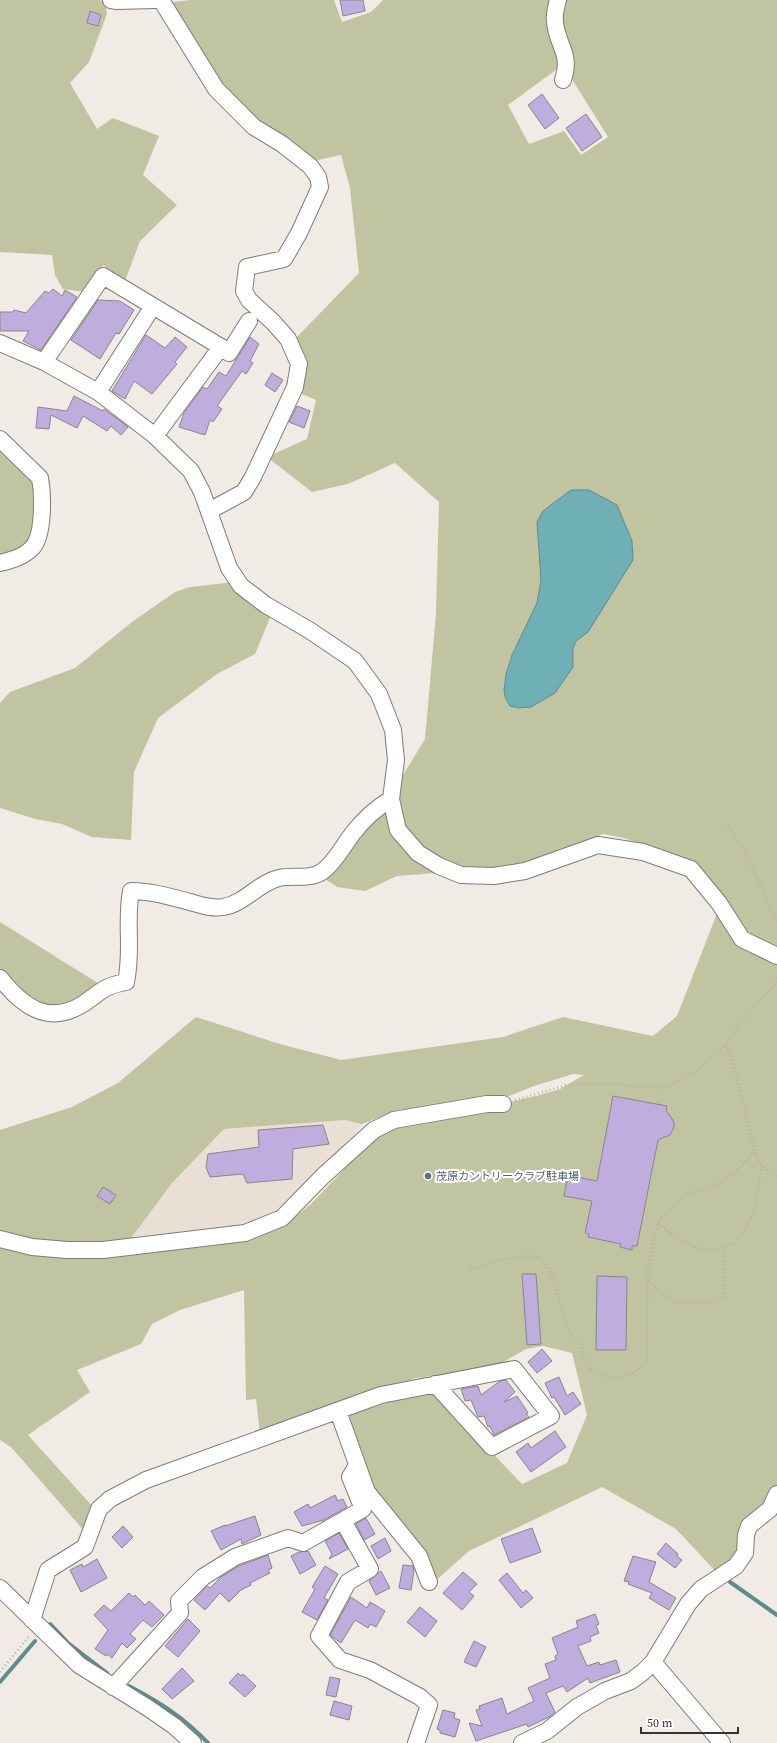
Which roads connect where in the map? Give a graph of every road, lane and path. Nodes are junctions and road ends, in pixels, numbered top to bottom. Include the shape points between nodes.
1 (110, 0) edge
2 (155, 0) edge
3 (161, 0) edge
4 (558, 0) edge
5 (563, 80) dead end
6 (148, 314) dead end
7 (249, 321) dead end
8 (0, 343) edge
9 (221, 347) junction
10 (44, 362) junction
11 (98, 392) junction
12 (155, 436) junction
13 (0, 439) edge
14 (209, 511) junction
15 (0, 563) edge
16 (391, 799) junction
17 (727, 824) dead end
18 (777, 923) edge
19 (777, 956) edge
20 (777, 976) edge
21 (0, 978) edge
22 (777, 983) edge
23 (725, 1046) junction
24 (503, 1104) joint
25 (755, 1152) junction
26 (762, 1166) junction
27 (777, 1176) edge
28 (658, 1223) junction
29 (0, 1239) edge
30 (726, 1249) junction
31 (471, 1270) dead end
32 (648, 1280) junction
33 (435, 1384) junction
34 (338, 1411) junction
35 (356, 1465) junction
36 (777, 1494) edge
37 (343, 1521) junction
38 (429, 1582) dead end
39 (0, 1588) edge
40 (35, 1623) junction
41 (652, 1662) junction
42 (0, 1672) edge
43 (113, 1687) junction
44 (193, 1743) edge
45 (416, 1743) edge
46 (522, 1743) edge
47 (722, 1743) edge

1 - 2 street
3 - 14 street via 216,89 254,127 282,144 310,166 318,177 320,187 284,259 256,263 247,267 244,291 249,300 288,339 299,364 295,387 244,492
4 - 5 street via 555,22 566,56 567,68
6 - 11 street
7 - 9 street via 229,353
8 - 10 street
9 - 10 street via 103,276
9 - 12 street
10 - 11 street
11 - 12 street
12 - 14 street via 191,471
13 - 15 street via 40,478 42,501 40,525 34,546 21,556
14 - 16 street via 229,568 241,586 266,605 355,661 379,694 396,745
16 - 19 street via 398,830 418,853 439,866 461,875 494,876 525,871 598,845 643,852 691,869 719,903 742,939
16 - 21 street via 367,817 335,860 318,875 279,878 257,888 232,905 211,908 143,891 131,891 128,906 130,951 126,982 102,989 70,1010 52,1012 33,1009 23,1004
17 - 18 path via 744,849
20 - 22 path
22 - 23 path via 743,1019
23 - 24 path via 697,1071 672,1084 657,1088 613,1084 567,1085
23 - 25 path via 731,1054
24 - 29 street via 487,1104 394,1120 374,1130 323,1176 282,1218 245,1233 103,1250 32,1247
25 - 26 path
25 - 28 path via 723,1182 686,1195 677,1201
26 - 27 path
26 - 30 path via 750,1220 743,1233
28 - 30 path via 678,1240 698,1248
28 - 32 path via 648,1265
30 - 32 path via 725,1297 715,1302 680,1303 664,1295
31 - 32 path via 516,1257 540,1257 552,1272 571,1334 579,1341 584,1361 594,1372 603,1376 633,1373 647,1361
33 - 33 street via 514,1368 551,1416 492,1447
33 - 34 street via 381,1395
34 - 35 street
34 - 40 street via 146,1480 110,1499 99,1509 86,1547 48,1570
35 - 37 street via 350,1477 363,1509
35 - 38 street via 367,1492 419,1556
36 - 41 street via 770,1510 749,1526 745,1553 736,1566 701,1589 688,1604
37 - 43 street via 302,1543 288,1538 235,1557 203,1577 179,1601 180,1613
37 - 45 street via 370,1569 348,1582 319,1636 340,1660 370,1670 420,1697 428,1705
39 - 40 street
40 - 42 path
40 - 43 street via 79,1665
41 - 46 street via 631,1681 605,1691 577,1707 547,1731
41 - 47 street
43 - 44 street via 154,1713

